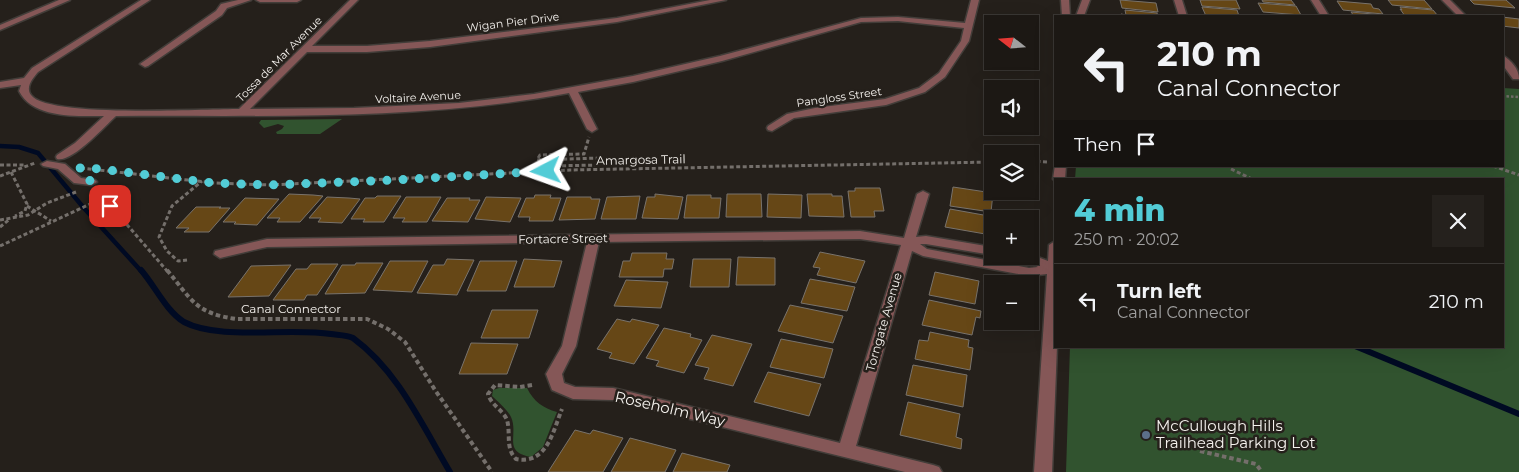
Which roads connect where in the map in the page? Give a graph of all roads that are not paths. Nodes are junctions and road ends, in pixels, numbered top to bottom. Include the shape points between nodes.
1 (66, 0) edge
2 (146, 0) edge
3 (247, 0) edge
4 (260, 0) edge
5 (297, 0) edge
6 (354, 0) edge
7 (722, 0) edge
8 (975, 0) edge
9 (1066, 0) edge
10 (1086, 0) edge
11 (1178, 0) edge
12 (1315, 0) edge
13 (1446, 0) edge
14 (1066, 15) edge
15 (1080, 15) edge
16 (1182, 15) edge
17 (1324, 15) edge
18 (1461, 15) edge
19 (969, 26) junction
20 (0, 28) edge
21 (305, 49) junction
22 (1504, 60) edge
23 (145, 64) dead end
24 (1516, 78) dead end
25 (25, 81) junction
26 (0, 84) edge
27 (573, 91) junction
28 (242, 112) junction
29 (113, 113) junction
30 (772, 128) dead end
31 (591, 132) road end
32 (61, 156) dead end
33 (47, 164) dead end
34 (92, 184) road end
35 (923, 194) dead end
36 (594, 238) junction
37 (907, 242) junction
38 (984, 250) edge
39 (220, 254) dead end
40 (1054, 257) edge
41 (1039, 262) edge
42 (1053, 269) junction
43 (846, 451) junction
44 (933, 472) edge
45 (1043, 472) edge

1 - 20 street
2 - 25 street via 42,65
3 - 23 street via 224,6 219,13
4 - 5 street
6 - 21 street, Tossa de Mar Avenue
7 - 21 street, Wigan Pier Drive via 617,20 430,44
8 - 19 street, Pangloss Street
9 - 14 street
10 - 15 street
11 - 16 street
12 - 17 street
13 - 18 street
19 - 27 street, Voltaire Avenue via 898,19 861,20 703,63
19 - 30 street, Pangloss Street via 965,41 949,67 922,90 886,102 790,116
21 - 28 street, Tossa de Mar Avenue
22 - 24 street
25 - 26 street
25 - 29 street, Voltaire Avenue via 22,90 25,97 37,106 79,114
27 - 28 street, Voltaire Avenue via 426,108
27 - 31 street
28 - 29 street, Voltaire Avenue
29 - 32 street via 79,145
33 - 34 street via 61,166 78,181
35 - 37 street, Torngate Avenue
36 - 37 street, Fortacre Street via 860,236
36 - 39 street, Fortacre Street via 267,243
36 - 43 street, Roseholm Way via 569,346 554,374 557,386 573,393 613,394
37 - 38 street, Fortacre Street via 926,240
37 - 42 street, Fortacre Street via 922,252 1029,272
37 - 43 street, Torngate Avenue
40 - 42 street
41 - 42 street
42 - 45 street
43 - 44 street, Roseholm Way

